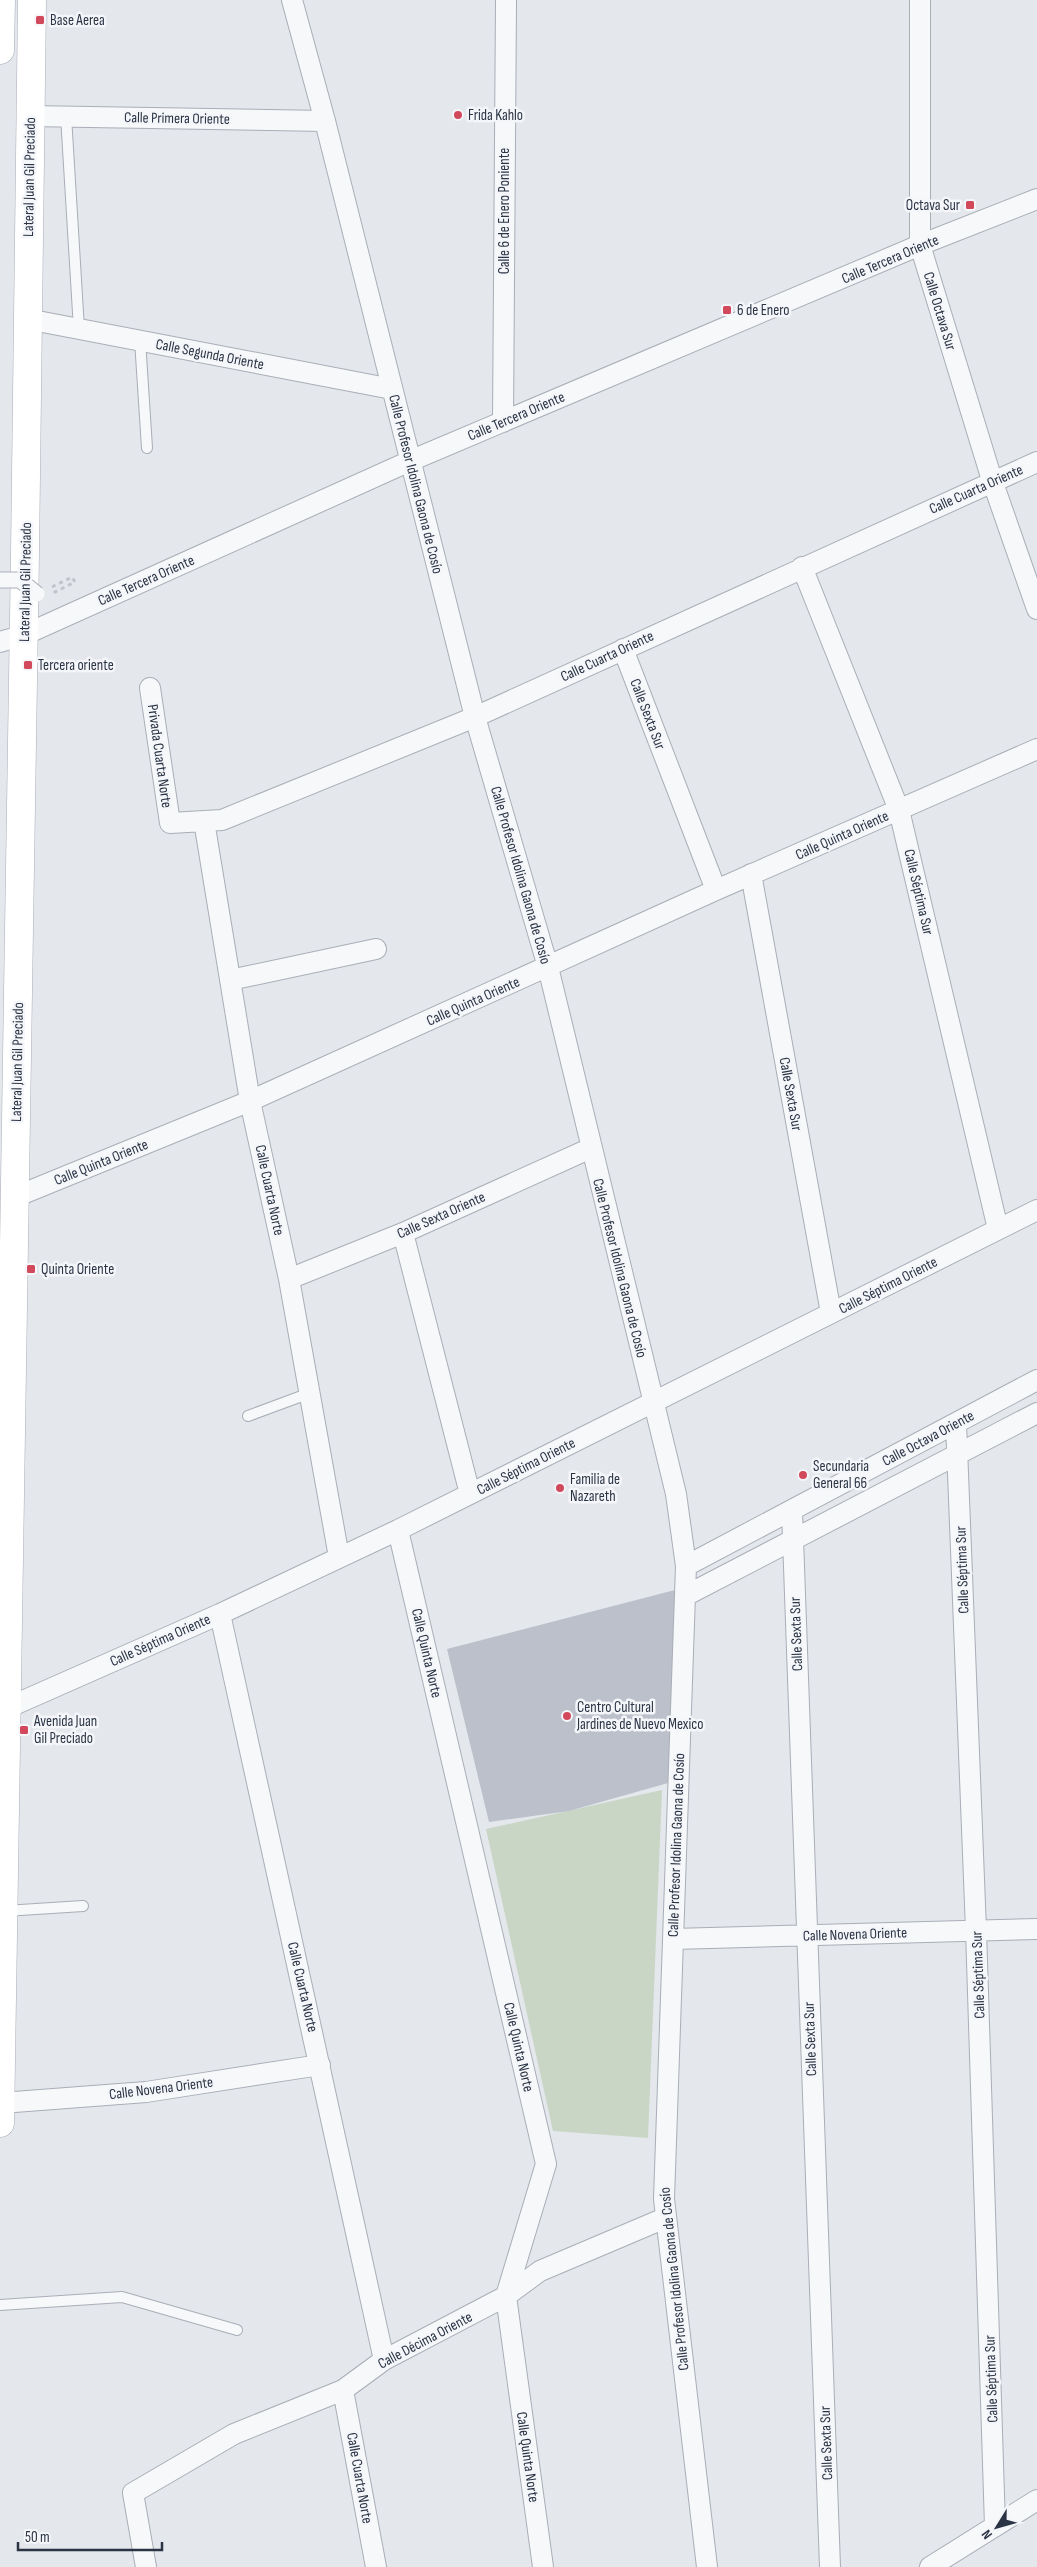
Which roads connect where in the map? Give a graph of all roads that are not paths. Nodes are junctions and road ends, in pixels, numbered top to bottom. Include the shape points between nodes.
1 (1, 0) edge
2 (32, 0) edge
3 (292, 0) edge
4 (506, 0) edge
5 (920, 0) edge
6 (0, 50) edge
7 (30, 116) junction
8 (66, 116) junction
9 (325, 121) junction
10 (1037, 199) edge
11 (920, 245) junction
12 (27, 319) junction
13 (79, 329) junction
14 (140, 340) junction
15 (392, 389) junction
16 (503, 422) junction
17 (147, 448) dead end
18 (410, 461) junction
19 (1037, 462) edge
20 (992, 480) junction
21 (802, 567) junction
22 (0, 580) edge
23 (43, 594) road end
24 (1037, 609) edge
25 (12, 639) edge
26 (623, 649) junction
27 (150, 688) dead end
28 (475, 717) junction
29 (1037, 749) edge
30 (899, 810) junction
31 (204, 822) junction
32 (170, 823) joint
33 (752, 874) junction
34 (716, 890) junction
35 (376, 949) dead end
36 (548, 968) junction
37 (230, 980) junction
38 (250, 1100) junction
39 (591, 1148) junction
40 (15, 1197) junction
41 (1037, 1210) edge
42 (998, 1229) junction
43 (403, 1233) junction
44 (289, 1278) junction
45 (830, 1313) junction
46 (1037, 1380) edge
47 (310, 1394) junction
48 (653, 1402) junction
49 (1037, 1413) edge
50 (248, 1416) dead end
51 (956, 1423) junction
52 (957, 1454) junction
53 (470, 1494) junction
54 (792, 1510) junction
55 (398, 1530) junction
56 (793, 1540) junction
57 (340, 1557) junction
58 (686, 1566) junction
59 (685, 1596) junction
60 (220, 1614) junction
61 (7, 1708) junction
62 (83, 1906) dead end
63 (4, 1911) junction
64 (1037, 1929) edge
65 (976, 1930) junction
66 (806, 1936) junction
67 (673, 1939) junction
68 (320, 2065) junction
69 (1, 2103) edge
70 (0, 2123) edge
71 (665, 2218) junction
72 (506, 2296) junction
73 (0, 2306) edge
74 (237, 2330) dead end
75 (384, 2360) junction
76 (343, 2390) junction
77 (1037, 2500) edge
78 (995, 2526) junction
79 (146, 2567) edge
80 (376, 2567) edge
81 (543, 2567) edge
82 (707, 2567) edge
83 (830, 2567) edge
84 (930, 2567) edge

1 - 6 main road
2 - 7 main road, Lateral Juan Gil Preciado
3 - 9 street, Calle Profesor Idolina Gaona de Cosío
4 - 16 street, Calle 6 de Enero Poniente
5 - 11 street, Calle Octava Sur
7 - 8 street, Calle Primera Oriente
7 - 12 main road, Lateral Juan Gil Preciado
8 - 9 street, Calle Primera Oriente
8 - 13 lane
9 - 15 street, Calle Profesor Idolina Gaona de Cosío
10 - 11 street, Calle Tercera Oriente
11 - 16 street, Calle Tercera Oriente
11 - 20 street, Calle Octava Sur
12 - 13 street, Calle Segunda Oriente
12 - 25 main road, Lateral Juan Gil Preciado
13 - 14 street, Calle Segunda Oriente
14 - 15 street, Calle Segunda Oriente
14 - 17 lane
15 - 18 street, Calle Profesor Idolina Gaona de Cosío
16 - 18 street, Calle Tercera Oriente
18 - 25 street, Calle Tercera Oriente
18 - 28 street, Calle Profesor Idolina Gaona de Cosío
19 - 20 street, Calle Cuarta Oriente
20 - 21 street, Calle Cuarta Oriente
20 - 24 street, Calle Octava Sur
21 - 26 street, Calle Cuarta Oriente
21 - 30 street, Calle Séptima Sur
22 - 23 street, bridge via 20,580
25 - 40 main road, Lateral Juan Gil Preciado
26 - 28 street, Calle Cuarta Oriente
26 - 34 street, Calle Sexta Sur
27 - 32 street, Privada Cuarta Norte
28 - 31 street, Calle Cuarta Oriente via 222,820
28 - 36 street, Calle Profesor Idolina Gaona de Cosío
29 - 30 street, Calle Quinta Oriente
30 - 33 street, Calle Quinta Oriente
30 - 42 street, Calle Séptima Sur
31 - 32 street, Calle Cuarta Oriente
31 - 37 street, Calle Cuarta Norte
33 - 34 street, Calle Quinta Oriente
33 - 45 street, Calle Sexta Sur
34 - 36 street, Calle Quinta Oriente
35 - 37 street
36 - 38 street, Calle Quinta Oriente
36 - 39 street, Calle Profesor Idolina Gaona de Cosío
37 - 38 street, Calle Cuarta Norte
38 - 40 street, Calle Quinta Oriente
38 - 44 street, Calle Cuarta Norte
39 - 43 street, Calle Sexta Oriente
39 - 48 street, Calle Profesor Idolina Gaona de Cosío
40 - 61 main road, Lateral Juan Gil Preciado
41 - 42 street, Calle Séptima Oriente
42 - 45 street, Calle Séptima Oriente
43 - 44 street, Calle Sexta Oriente
43 - 53 street
44 - 47 street, Calle Cuarta Norte
45 - 48 street, Calle Séptima Oriente
46 - 51 street, Calle Octava Oriente
47 - 50 lane
47 - 57 street, Calle Cuarta Norte
48 - 53 street, Calle Séptima Oriente
48 - 58 street, Calle Profesor Idolina Gaona de Cosío via 676,1494
49 - 52 street, Calle Octava Oriente
51 - 52 street, Calle Séptima Sur
51 - 54 street, Calle Octava Oriente
52 - 56 street, Calle Octava Oriente
52 - 65 street, Calle Séptima Sur
53 - 55 street, Calle Séptima Oriente
54 - 56 street, Calle Sexta Sur
54 - 58 street, Calle Octava Oriente
55 - 57 street, Calle Séptima Oriente
55 - 72 street, Calle Quinta Norte via 546,2164
56 - 59 street, Calle Octava Oriente
56 - 66 street, Calle Sexta Sur
57 - 60 street, Calle Séptima Oriente
58 - 59 street, Calle Profesor Idolina Gaona de Cosío
59 - 67 street, Calle Profesor Idolina Gaona de Cosío
60 - 61 street, Calle Séptima Oriente
60 - 68 street, Calle Cuarta Norte
61 - 63 main road, Lateral Juan Gil Preciado
62 - 63 lane
63 - 69 main road, Lateral Juan Gil Preciado
64 - 65 street, Calle Novena Oriente
65 - 66 street, Calle Novena Oriente
65 - 78 street, Calle Séptima Sur
66 - 67 street, Calle Novena Oriente
66 - 83 street, Calle Sexta Sur
67 - 71 street, Calle Profesor Idolina Gaona de Cosío
68 - 69 street, Calle Novena Oriente via 146,2092
68 - 75 street, Calle Cuarta Norte
69 - 70 main road, Lateral Juan Gil Preciado
71 - 72 street, Calle Décima Oriente via 540,2271
71 - 82 street, Calle Profesor Idolina Gaona de Cosío
72 - 75 street, Calle Décima Oriente
72 - 81 street, Calle Quinta Norte
73 - 74 lane via 122,2298
75 - 76 street, Calle Décima Oriente
76 - 79 street, Calle Décima Oriente via 234,2434 133,2493
76 - 80 street, Calle Cuarta Norte
77 - 78 street
78 - 84 street

